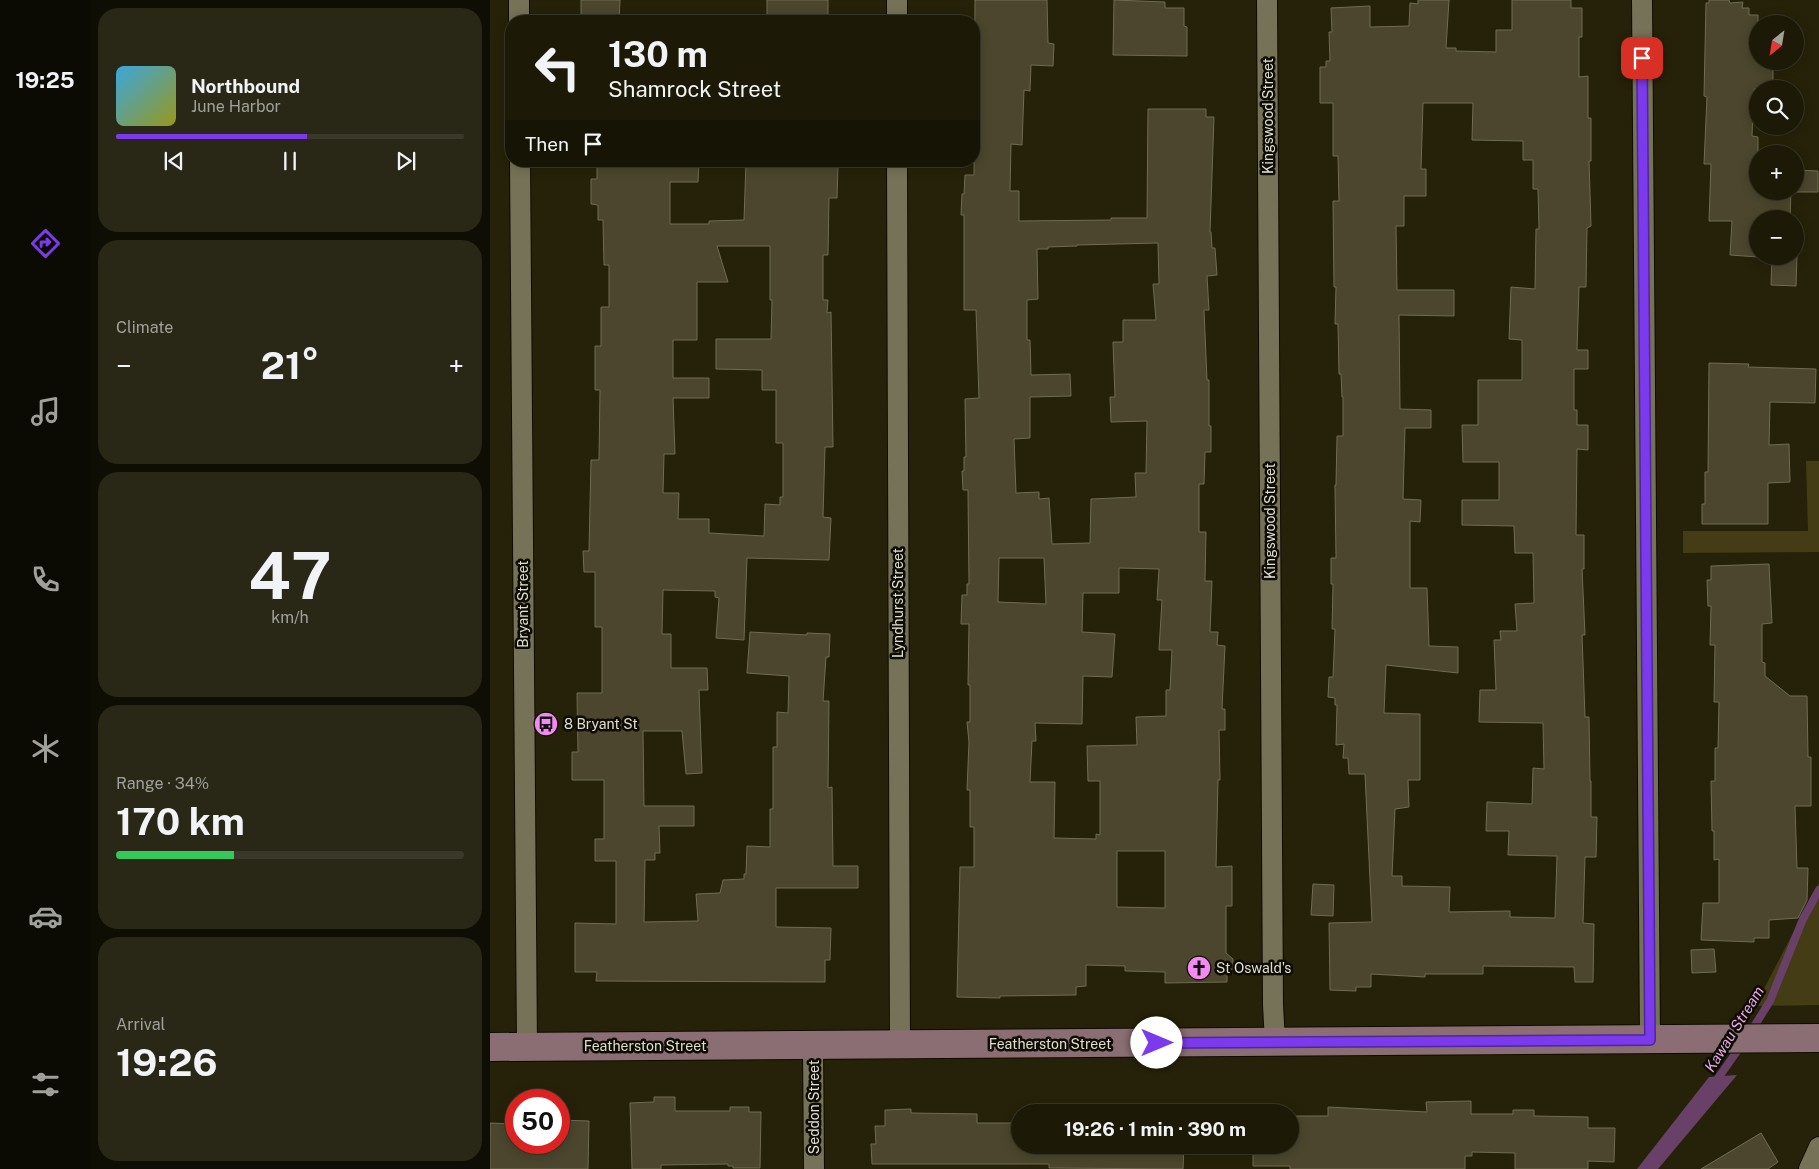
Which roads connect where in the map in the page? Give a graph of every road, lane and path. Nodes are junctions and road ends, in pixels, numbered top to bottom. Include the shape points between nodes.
1 (519, 0) edge
2 (897, 0) edge
3 (1267, 0) edge
4 (1642, 0) edge
5 (519, 15) edge
6 (897, 15) edge
7 (520, 167) edge
8 (897, 167) edge
9 (1819, 1038) edge
10 (1650, 1040) junction
11 (1276, 1042) junction
12 (900, 1045) junction
13 (813, 1046) junction
14 (490, 1047) edge
15 (526, 1047) junction
16 (1819, 1147) edge
17 (814, 1169) edge
18 (1809, 1169) edge

1 - 5 street
2 - 6 street
3 - 11 street, Kingswood Street via 1273,995
4 - 10 street
7 - 15 street, Bryant Street
8 - 12 street, Lyndhurst Street
9 - 10 main road, Featherston Street
10 - 11 main road, Featherston Street
11 - 12 main road, Featherston Street
12 - 13 main road, Featherston Street
13 - 15 main road, Featherston Street
13 - 17 street, Seddon Street
14 - 15 main road, Featherston Street
16 - 18 street

